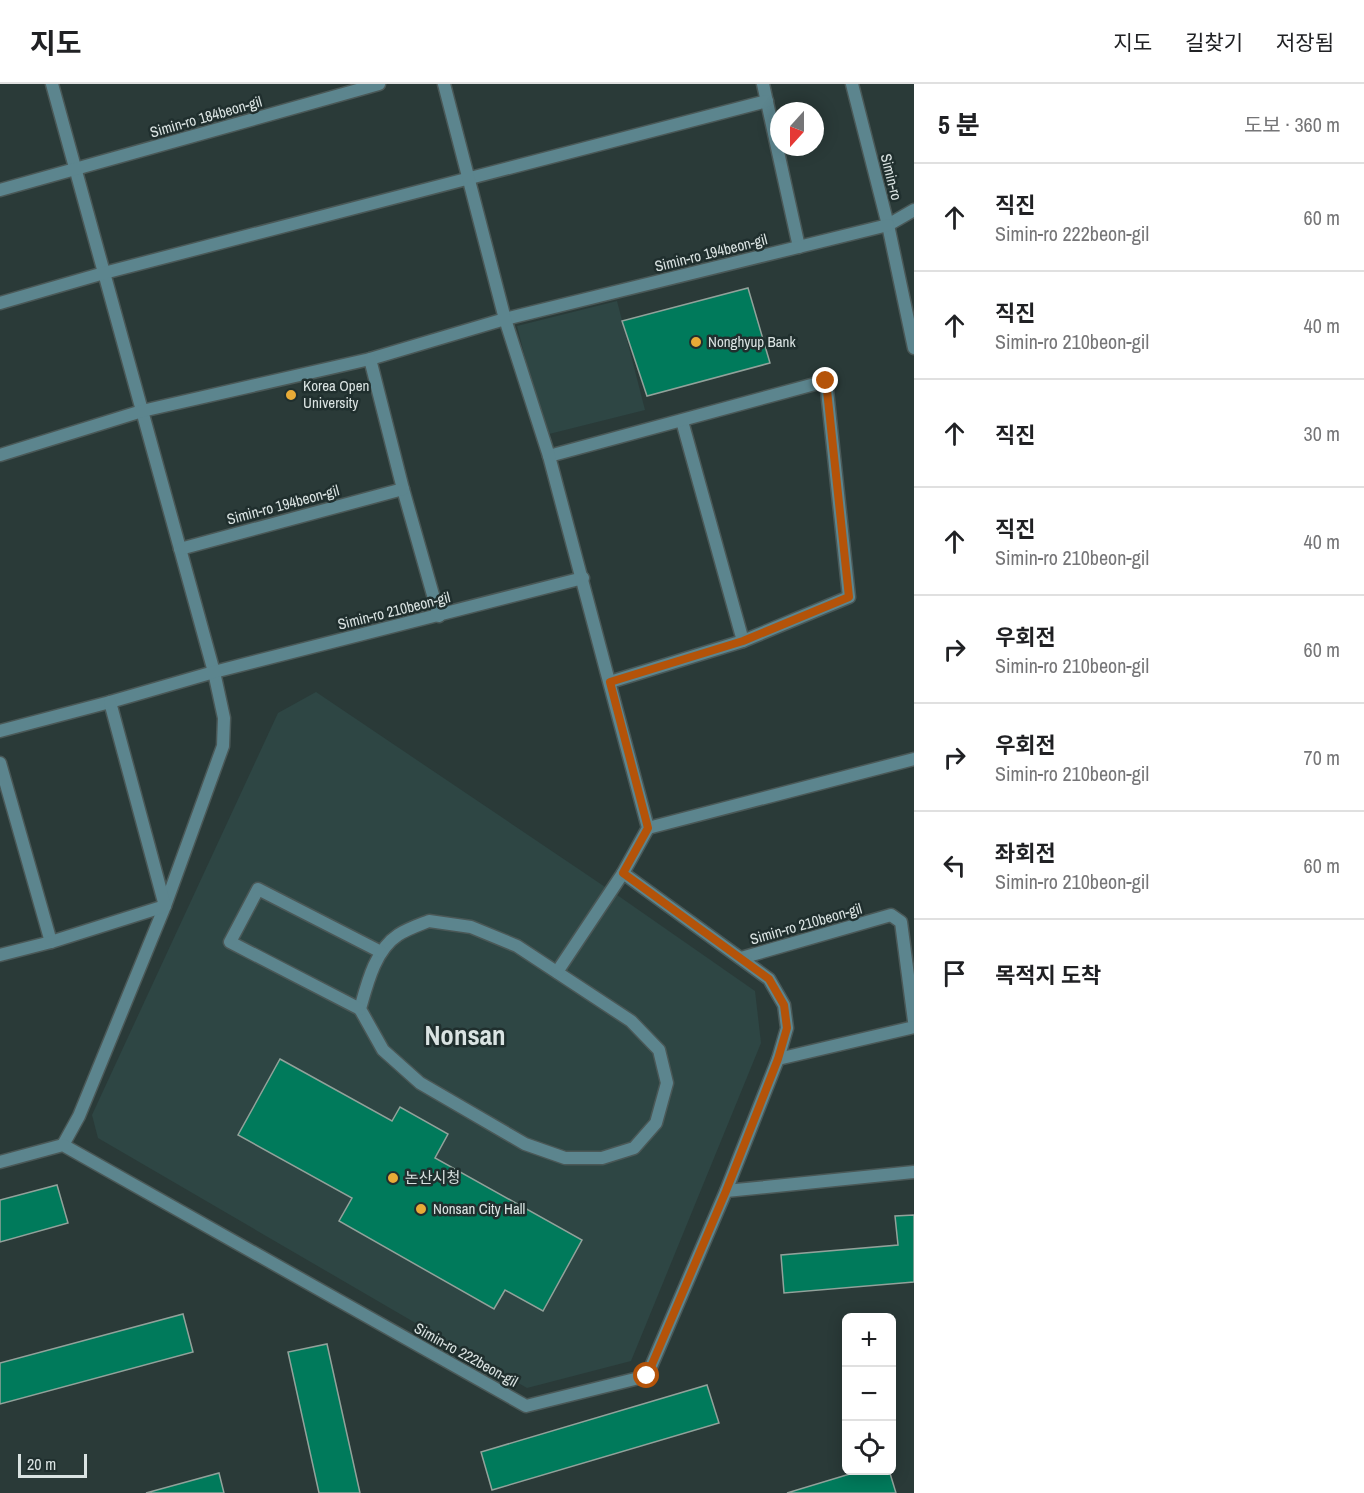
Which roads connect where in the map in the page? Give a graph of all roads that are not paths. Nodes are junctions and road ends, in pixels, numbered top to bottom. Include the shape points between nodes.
1 (52, 84) edge
2 (379, 84) edge
3 (444, 84) edge
4 (763, 84) edge
5 (852, 84) edge
6 (767, 101) junction
7 (75, 170) junction
8 (468, 178) junction
9 (0, 190) edge
10 (914, 210) edge
11 (888, 225) junction
12 (799, 247) junction
13 (104, 273) junction
14 (0, 303) edge
15 (506, 319) junction
16 (914, 342) edge
17 (370, 359) junction
18 (142, 411) junction
19 (682, 421) junction
20 (0, 455) edge
21 (549, 456) junction
22 (403, 489) junction
23 (180, 549) junction
24 (583, 578) junction
25 (439, 616) junction
26 (743, 641) junction
27 (214, 672) junction
28 (610, 682) junction
29 (110, 702) junction
30 (0, 730) edge
31 (914, 759) edge
32 (0, 763) edge
33 (648, 828) junction
34 (623, 873) junction
35 (165, 906) junction
36 (51, 942) junction
37 (381, 952) junction
38 (0, 955) edge
39 (741, 958) junction
40 (557, 972) junction
41 (360, 1010) junction
42 (914, 1021) edge
43 (914, 1027) edge
44 (778, 1059) junction
45 (63, 1145) junction
46 (0, 1162) edge
47 (914, 1172) edge
48 (726, 1191) junction

1 - 7 street
2 - 7 street, Simin-ro 184beon-gil
3 - 8 street
4 - 6 street
5 - 11 street, Simin-ro
6 - 8 street
6 - 12 street
7 - 9 street, Simin-ro 184beon-gil
7 - 13 street
8 - 13 street
8 - 15 street
10 - 11 street, Simin-ro 194beon-gil
11 - 12 street, Simin-ro 194beon-gil
11 - 16 street, Simin-ro
12 - 15 street, Simin-ro 194beon-gil
13 - 14 street
13 - 18 street
15 - 17 street, Simin-ro 194beon-gil
15 - 21 street
17 - 18 street, Simin-ro 194beon-gil
17 - 22 street
18 - 20 street, Simin-ro 194beon-gil
18 - 23 street
19 - 21 street
19 - 26 street
19 - 26 street via 826,381 849,597
21 - 24 street
22 - 23 street, Simin-ro 194beon-gil
22 - 25 street
23 - 27 street
24 - 25 street, Simin-ro 210beon-gil
24 - 28 street
25 - 27 street, Simin-ro 210beon-gil
26 - 28 street
27 - 29 street, Simin-ro 210beon-gil
27 - 35 street via 224,718 223,746
28 - 33 street
29 - 30 street, Simin-ro 210beon-gil
29 - 35 street
31 - 33 street
32 - 36 street
33 - 34 street
34 - 39 street, Simin-ro 210beon-gil
34 - 40 street
35 - 36 street
35 - 45 street via 79,1116
36 - 38 street
37 - 40 street via 398,935 429,921 471,927 517,946
37 - 41 street
37 - 41 street via 258,889 230,942
39 - 42 street, Simin-ro 210beon-gil via 891,915 901,922
39 - 44 street via 769,979 784,1005 787,1028
40 - 41 street via 632,1021 658,1050 667,1083 656,1123 634,1148 602,1158 565,1158 525,1144 420,1083 383,1050
43 - 44 street
44 - 48 street
45 - 46 street
45 - 48 street, Simin-ro 222beon-gil via 526,1406 647,1376
47 - 48 street

